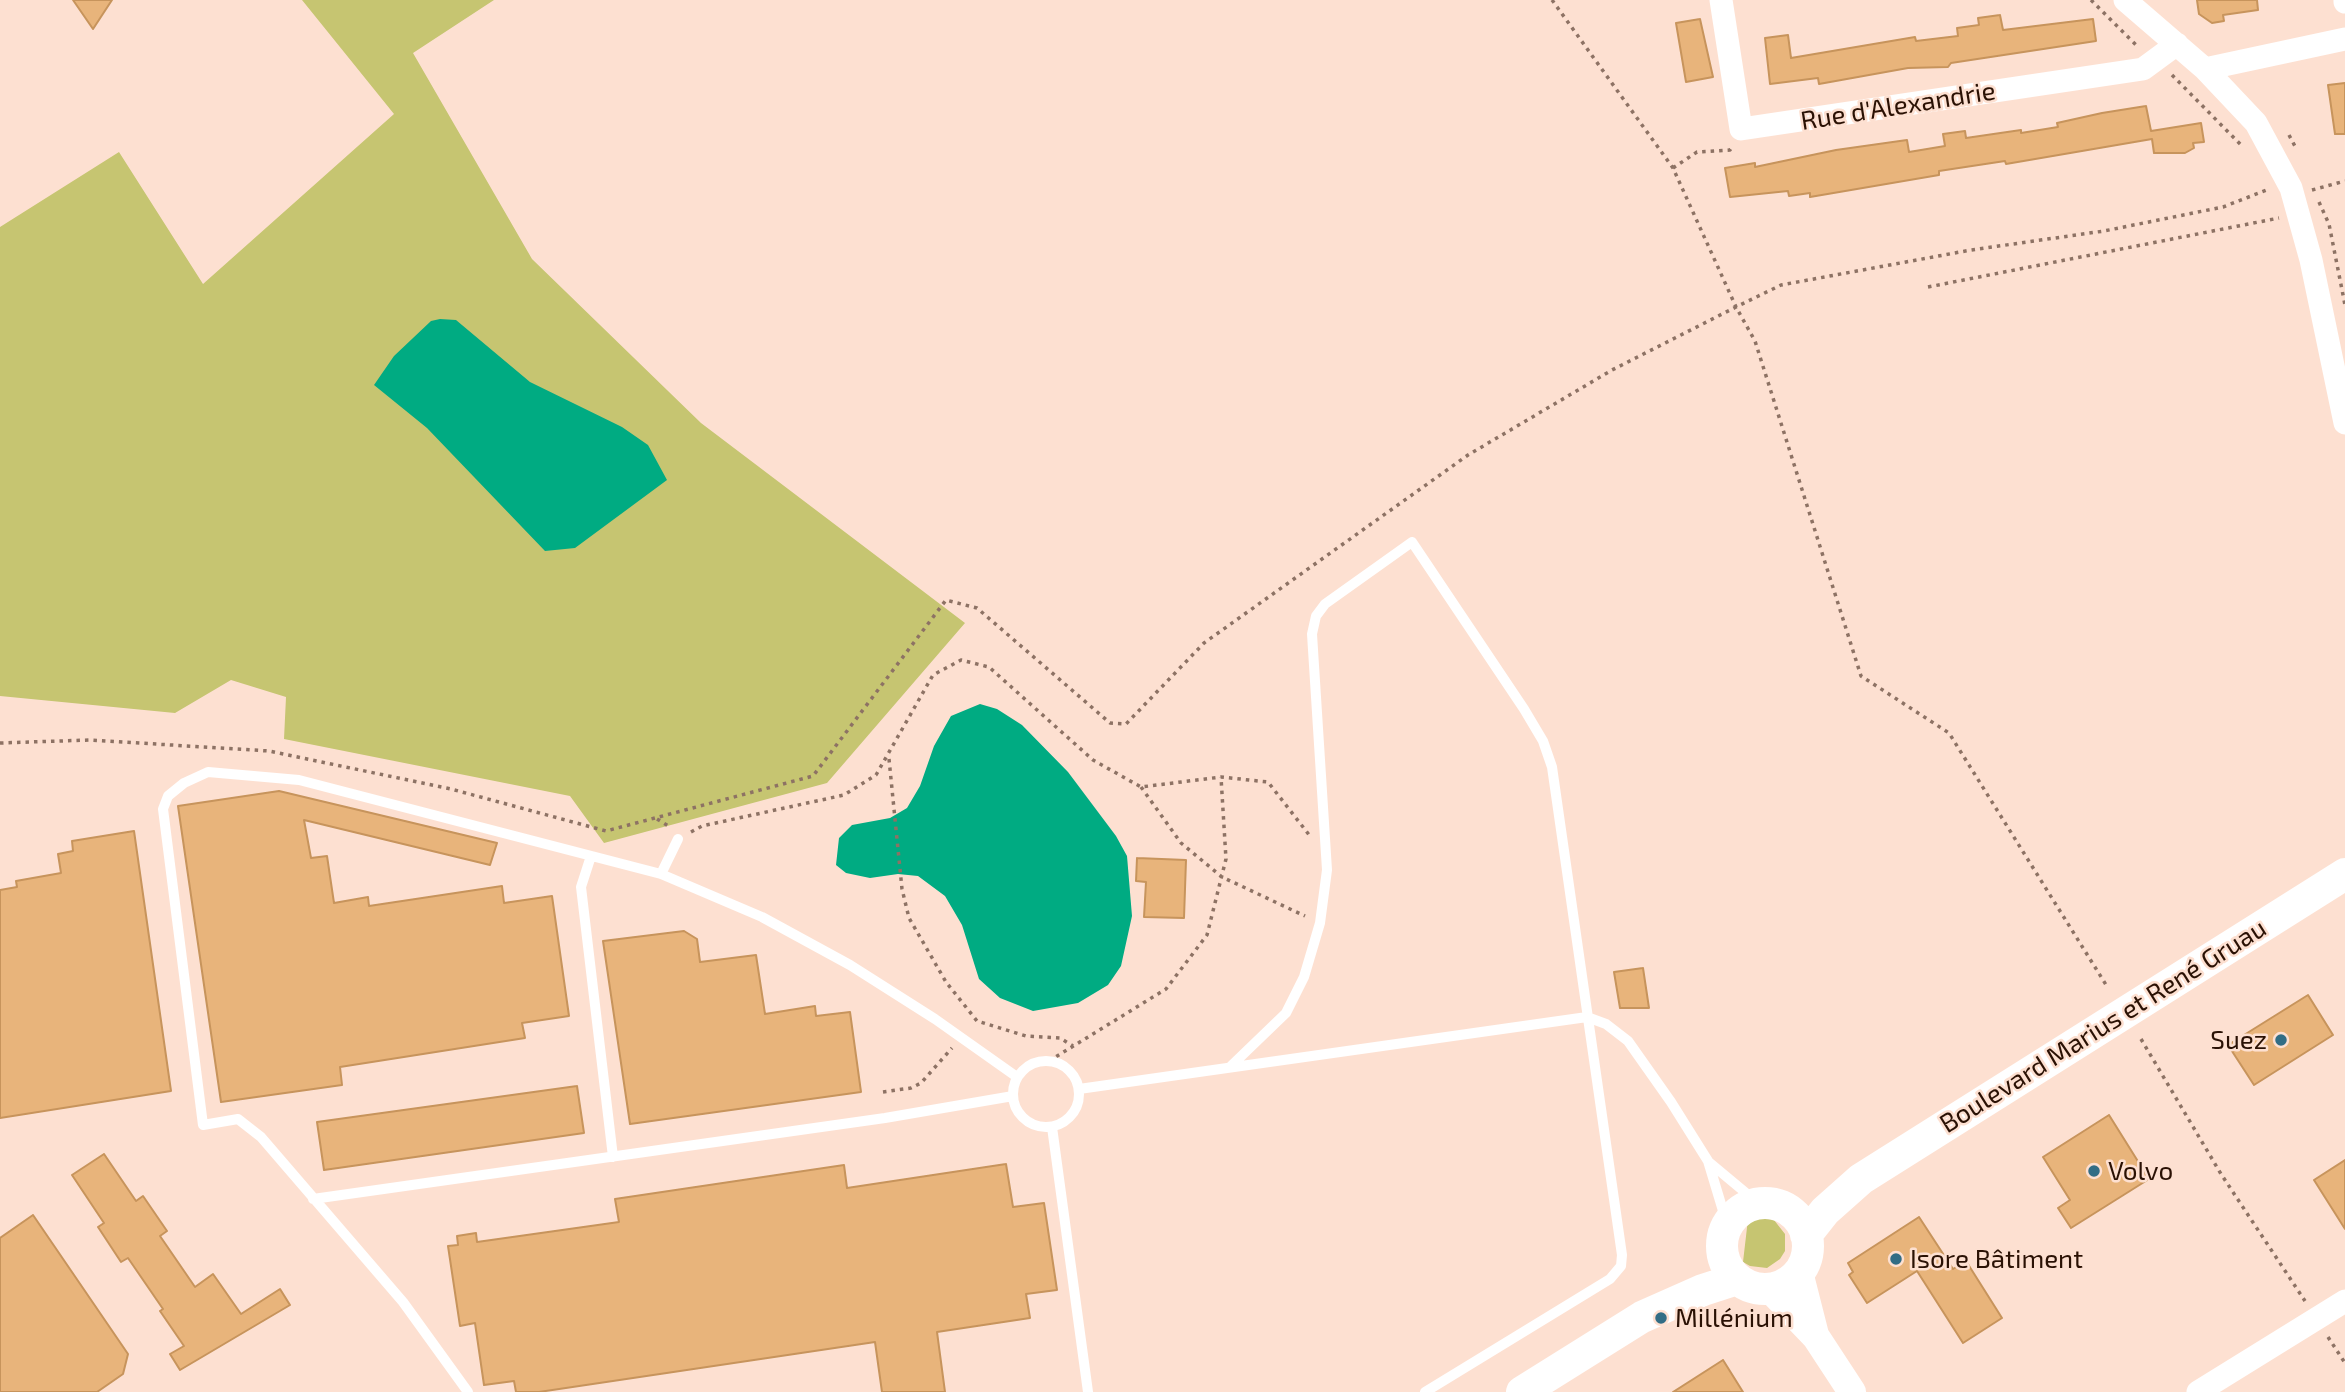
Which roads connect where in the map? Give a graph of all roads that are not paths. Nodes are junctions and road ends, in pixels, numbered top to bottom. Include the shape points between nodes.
1 (1721, 0) edge
2 (2125, 0) edge
3 (2345, 38) edge
4 (2176, 44) junction
5 (2205, 69) junction
6 (2345, 423) edge
7 (678, 839) road end
8 (592, 856) junction
9 (2345, 873) edge
10 (661, 874) junction
11 (1587, 1017) junction
12 (1231, 1066) junction
13 (1017, 1077) junction
14 (1079, 1089) junction
15 (1013, 1096) junction
16 (1052, 1127) junction
17 (612, 1157) junction
18 (1708, 1161) junction
19 (1861, 1179) junction
20 (313, 1199) junction
21 (1770, 1205) junction
22 (1724, 1234) junction
23 (1806, 1235) junction
24 (1799, 1272) junction
25 (1737, 1279) junction
26 (1770, 1289) junction
27 (2345, 1301) edge
28 (1643, 1317) junction
29 (1816, 1337) junction
30 (468, 1392) edge
31 (1088, 1392) edge
32 (1425, 1392) edge
33 (1522, 1392) edge
34 (1852, 1392) edge
35 (2198, 1392) edge

1 - 4 street, Rue d'Alexandrie via 1741,130 2143,69
2 - 4 street
3 - 5 street
4 - 5 street
5 - 6 street via 2256,123 2302,189 2298,214
7 - 10 lane
8 - 10 lane
8 - 17 lane via 581,887
8 - 20 lane via 299,779 208,772 168,796 163,808 204,1125 238,1119 261,1137
9 - 19 main road, Boulevard Marius et René Gruau
10 - 13 lane via 773,923 850,965
11 - 12 lane
11 - 12 lane via 1552,767 1542,741 1412,542 1325,604 1316,616 1312,634 1327,870 1320,923 1304,977 1286,1013
11 - 18 lane via 1606,1024 1628,1041
11 - 32 lane via 1619,1223 1621,1266 1610,1279
12 - 14 lane
13 - 14 lane via 1031,1065 1049,1061 1069,1070
13 - 15 lane
14 - 16 lane via 1076,1109
15 - 16 lane via 1030,1123
15 - 17 lane
16 - 31 lane
17 - 20 lane
18 - 21 lane
18 - 22 lane
19 - 21 main road, Boulevard Marius et René Gruau
19 - 23 main road, Boulevard Marius et René Gruau
20 - 30 lane via 403,1302
21 - 22 main road via 1745,1207
21 - 23 main road via 1802,1224
22 - 25 main road via 1723,1258
22 - 28 main road
23 - 24 main road via 1807,1254
24 - 26 main road
24 - 29 street
25 - 26 main road
25 - 28 main road
26 - 29 street
27 - 35 street
28 - 33 main road
29 - 34 street

